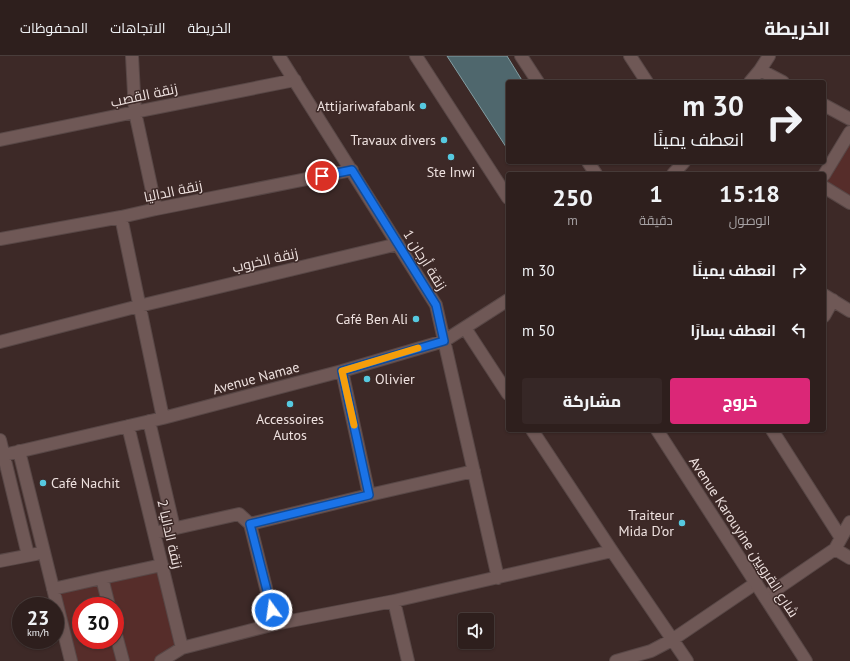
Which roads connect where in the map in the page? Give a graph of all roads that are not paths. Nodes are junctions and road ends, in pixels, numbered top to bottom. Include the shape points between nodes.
1 (132, 56) edge
2 (279, 56) edge
3 (416, 56) edge
4 (521, 56) edge
5 (769, 56) edge
6 (636, 59) edge
7 (760, 70) junction
8 (295, 80) junction
9 (537, 80) edge
10 (646, 80) edge
11 (752, 80) edge
12 (779, 80) edge
13 (826, 106) edge
14 (135, 112) junction
15 (850, 119) edge
16 (850, 132) edge
17 (0, 140) edge
18 (682, 164) edge
19 (352, 170) junction
20 (675, 172) edge
21 (826, 172) edge
22 (826, 188) edge
23 (506, 195) edge
24 (850, 203) edge
25 (156, 209) junction
26 (121, 217) junction
27 (0, 239) edge
28 (398, 244) junction
29 (828, 298) edge
30 (506, 301) edge
31 (139, 306) junction
32 (850, 310) edge
33 (464, 328) junction
34 (444, 341) junction
35 (0, 342) edge
36 (342, 371) junction
37 (506, 391) edge
38 (163, 418) junction
39 (149, 421) junction
40 (128, 426) junction
41 (533, 432) edge
42 (658, 432) edge
43 (773, 432) edge
44 (0, 440) edge
45 (19, 451) junction
46 (2, 455) edge
47 (474, 471) junction
48 (369, 495) junction
49 (850, 522) edge
50 (250, 524) junction
51 (174, 528) junction
52 (154, 533) junction
53 (841, 538) junction
54 (835, 549) junction
55 (612, 551) junction
56 (44, 552) junction
57 (28, 555) junction
58 (850, 558) edge
59 (0, 561) edge
60 (162, 565) junction
61 (102, 578) junction
62 (498, 578) junction
63 (756, 583) junction
64 (53, 590) junction
65 (107, 597) edge
66 (765, 597) junction
67 (394, 601) junction
68 (275, 624) junction
69 (672, 640) junction
70 (182, 648) junction
71 (119, 649) edge
72 (71, 661) edge
73 (122, 661) edge
74 (161, 661) edge
75 (408, 661) edge
76 (616, 661) edge
77 (687, 661) edge
78 (806, 661) edge

1 - 14 street
2 - 8 street, زنقة أرجان 1
3 - 23 street
4 - 9 street
5 - 7 street
6 - 10 street
7 - 11 street
7 - 12 street
8 - 14 street, زنقة القصب
8 - 19 street, زنقة أرجان 1
13 - 15 street
14 - 17 street, زنقة القصب
14 - 25 street
16 - 21 street
18 - 20 street
19 - 25 street, زنقة الداليا
19 - 28 street, زنقة أرجان 1
22 - 24 street
25 - 26 street, زنقة الداليا
26 - 27 street, زنقة الداليا
26 - 31 street
28 - 31 street, زنقة الخروب
28 - 34 street, زنقة أرجان 1 via 436,305
29 - 32 street
30 - 33 street, Avenue Namae
31 - 35 street, زنقة الخروب
31 - 38 street
33 - 34 street, Avenue Namae
33 - 37 street
34 - 36 street, Avenue Namae
34 - 47 street, زنقة أرجان 1
36 - 38 street, Avenue Namae
36 - 48 street
38 - 39 street, Avenue Namae
39 - 40 street, Avenue Namae
39 - 51 street, زنقة الداليا 2
40 - 45 street, Avenue Namae
40 - 52 street, زنقة الداليا 2
41 - 55 street
42 - 63 street, Avenue Karouyine شارع القرويين
43 - 53 street
44 - 46 street
45 - 46 street, Avenue Namae
45 - 56 street
46 - 57 street
47 - 48 street
47 - 62 street, زنقة أرجان 1
48 - 50 street
49 - 53 street
50 - 51 street via 239,514
50 - 68 street
51 - 52 street
52 - 60 street, زنقة الداليا 2
53 - 54 street
54 - 58 street
54 - 66 street
55 - 62 street
55 - 69 street
56 - 57 street
56 - 64 street
57 - 59 street
60 - 61 street
60 - 70 street, زنقة الداليا 2
61 - 64 street
61 - 65 street
62 - 67 street
63 - 66 street, Avenue Karouyine شارع القرويين
63 - 69 street
64 - 72 street
66 - 78 street, Avenue Karouyine شارع القرويين
67 - 68 street
67 - 75 street
68 - 70 street
69 - 76 street via 651,651
69 - 77 street
70 - 74 street
71 - 73 street

